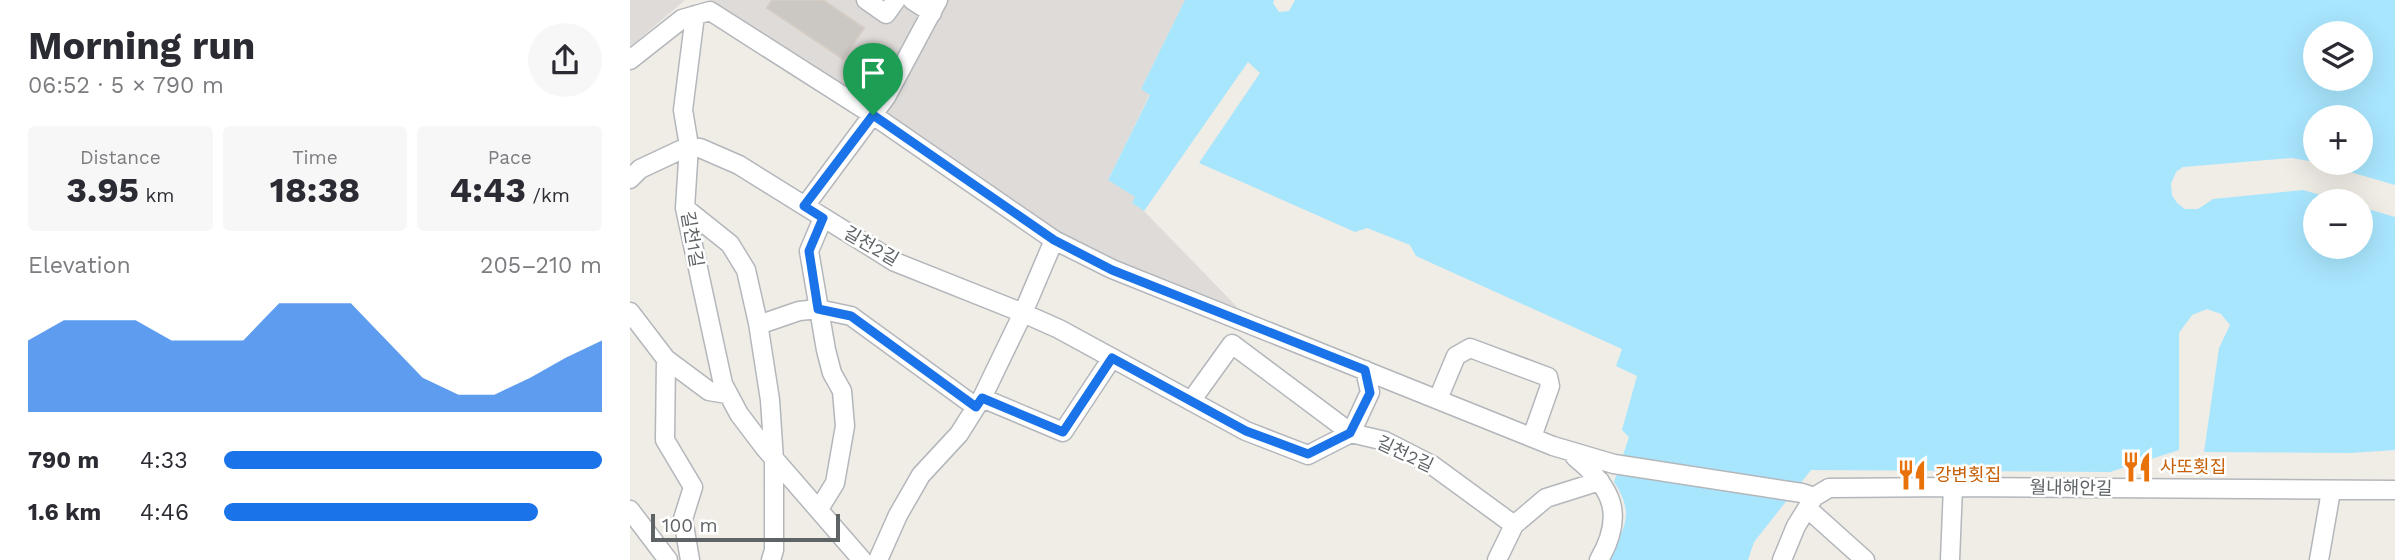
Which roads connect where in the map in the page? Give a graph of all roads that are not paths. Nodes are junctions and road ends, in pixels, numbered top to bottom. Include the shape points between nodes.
1 (866, 0) edge
2 (896, 0) edge
3 (912, 0) edge
4 (935, 7) edge
5 (703, 13) junction
6 (630, 60) edge
7 (873, 115) junction
8 (689, 146) junction
9 (630, 179) edge
10 (804, 206) junction
11 (685, 208) junction
12 (823, 218) junction
13 (1060, 243) junction
14 (818, 309) junction
15 (630, 312) edge
16 (1023, 313) junction
17 (758, 323) junction
18 (1112, 358) junction
19 (666, 359) junction
20 (1365, 370) junction
21 (727, 394) junction
22 (1438, 399) junction
23 (1191, 401) junction
24 (979, 402) junction
25 (1350, 433) junction
26 (1532, 437) junction
27 (1553, 446) junction
28 (769, 453) junction
29 (1600, 481) junction
30 (1953, 487) junction
31 (2395, 490) edge
32 (2331, 491) junction
33 (1808, 499) junction
34 (630, 509) edge
35 (819, 509) junction
36 (1514, 525) junction
37 (668, 560) edge
38 (690, 560) edge
39 (771, 560) edge
40 (862, 560) edge
41 (878, 560) edge
42 (1497, 560) edge
43 (1599, 560) edge
44 (1782, 560) edge
45 (1865, 560) edge
46 (1950, 560) edge
47 (2319, 560) edge

1 - 2 street via 886,14
3 - 4 street
4 - 7 street
5 - 6 street via 682,19
5 - 7 street
5 - 8 street, 길천1길 via 683,110
7 - 10 street
7 - 13 street
8 - 9 street via 640,169
8 - 10 street, 길천2길 via 739,165
8 - 11 street, 길천1길
10 - 12 street, 길천2길
11 - 17 street via 730,244 746,270
11 - 21 street, 길천1길
12 - 14 street via 809,251
12 - 16 street, 길천2길 via 895,262
13 - 16 street
13 - 20 street via 1112,270
14 - 17 street
14 - 24 street via 851,316
14 - 35 street via 832,373 842,391 845,426 835,483
15 - 19 street
16 - 18 street, 길천2길
16 - 24 street
17 - 28 street via 770,400
18 - 23 street, 길천2길
18 - 24 street via 1063,432
19 - 21 street via 709,391
19 - 38 street via 665,440 693,488 683,519
20 - 22 street
20 - 25 street via 1370,393
21 - 28 street, 길천1길
22 - 26 street
22 - 26 street via 1456,356 1469,348 1548,377 1550,386
23 - 25 street, 길천2길 via 1246,431 1308,454
23 - 25 street via 1232,344
24 - 41 street via 921,475
25 - 36 street, 길천2길 via 1385,441 1432,465
26 - 27 street
27 - 29 street via 1574,456
27 - 33 street via 1614,464
28 - 35 street, 길천1길
28 - 39 street via 775,550
29 - 36 street via 1546,498
29 - 43 street via 1612,502 1614,522
30 - 32 street, 월내해안길
30 - 33 street, 월내해안길 via 1829,488
30 - 46 street
31 - 32 street, 월내해안길
32 - 47 street
33 - 44 street
33 - 45 street
34 - 37 street
35 - 40 street
36 - 42 street

